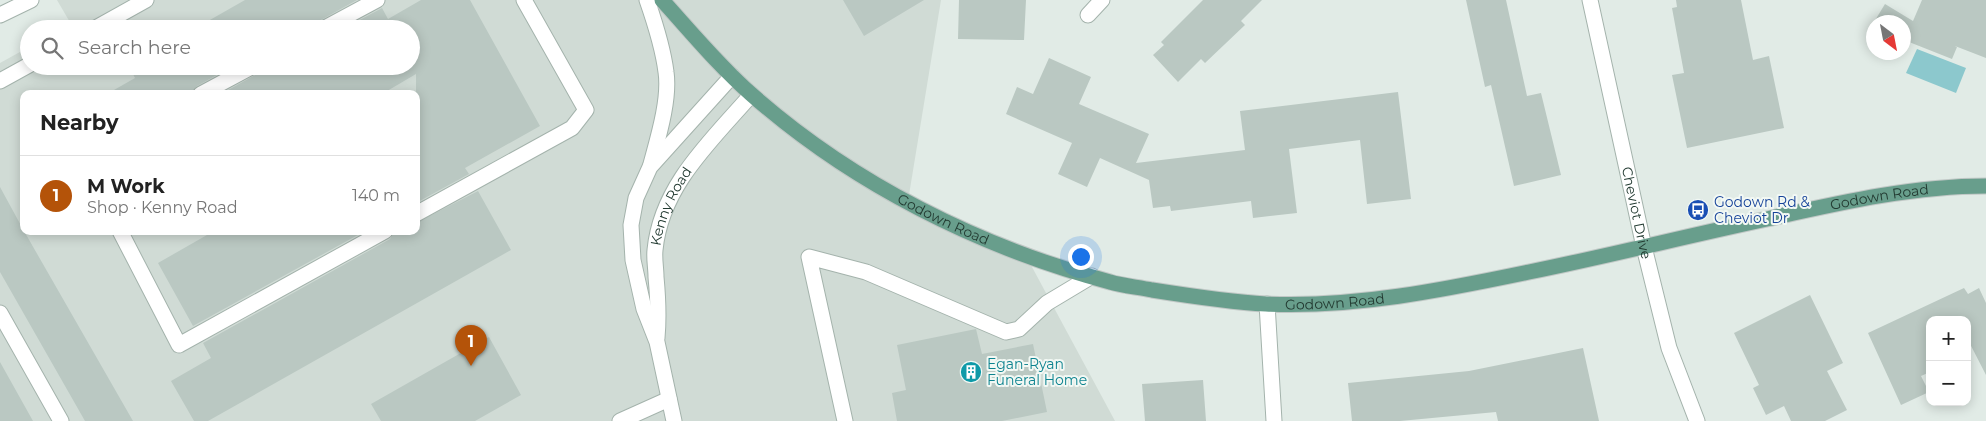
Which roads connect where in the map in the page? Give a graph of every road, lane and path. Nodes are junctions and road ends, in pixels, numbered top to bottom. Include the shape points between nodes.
1 (30, 0) edge
2 (146, 0) edge
3 (377, 0) edge
4 (524, 0) edge
5 (647, 0) edge
6 (662, 0) edge
7 (1102, 0) edge
8 (1590, 0) edge
9 (0, 15) edge
10 (1088, 15) dead end
11 (110, 20) edge
12 (340, 20) edge
13 (20, 70) edge
14 (237, 75) edge
15 (732, 76) junction
16 (0, 81) edge
17 (209, 90) edge
18 (751, 95) junction
19 (650, 167) junction
20 (1986, 186) edge
21 (420, 212) edge
22 (122, 235) edge
23 (378, 235) edge
24 (1644, 246) junction
25 (1092, 276) junction
26 (1267, 304) junction
27 (0, 313) edge
28 (657, 342) junction
29 (669, 399) junction
30 (61, 421) edge
31 (620, 421) edge
32 (674, 421) edge
33 (845, 421) edge
34 (1274, 421) edge
35 (1697, 421) edge

1 - 9 street
2 - 11 street
3 - 12 street
4 - 21 street via 586,110 572,128
5 - 19 street, Kenny Road via 667,73 664,115
6 - 15 main road
7 - 10 street
8 - 24 street, Cheviot Drive
13 - 16 street
14 - 17 street
15 - 18 main road, Godown Road
15 - 19 street, Kenny Road
18 - 25 main road, Godown Road via 820,149 894,194 1023,256
18 - 28 street, Kenny Road via 689,168 670,196 660,222 655,252 659,317
19 - 28 street, Kenny Road via 636,198 630,225 633,260 644,309
20 - 24 main road, Godown Road via 1910,191 1843,202
22 - 23 street via 179,345
24 - 26 main road, Godown Road via 1399,297
24 - 35 street, Cheviot Drive via 1669,348
25 - 26 main road, Godown Road via 1112,283 1188,296
25 - 33 street via 1047,303 1019,329 1006,332 866,272 809,257
26 - 34 street
27 - 30 street
28 - 29 street, Kenny Road
29 - 31 street
29 - 32 street, Kenny Road

